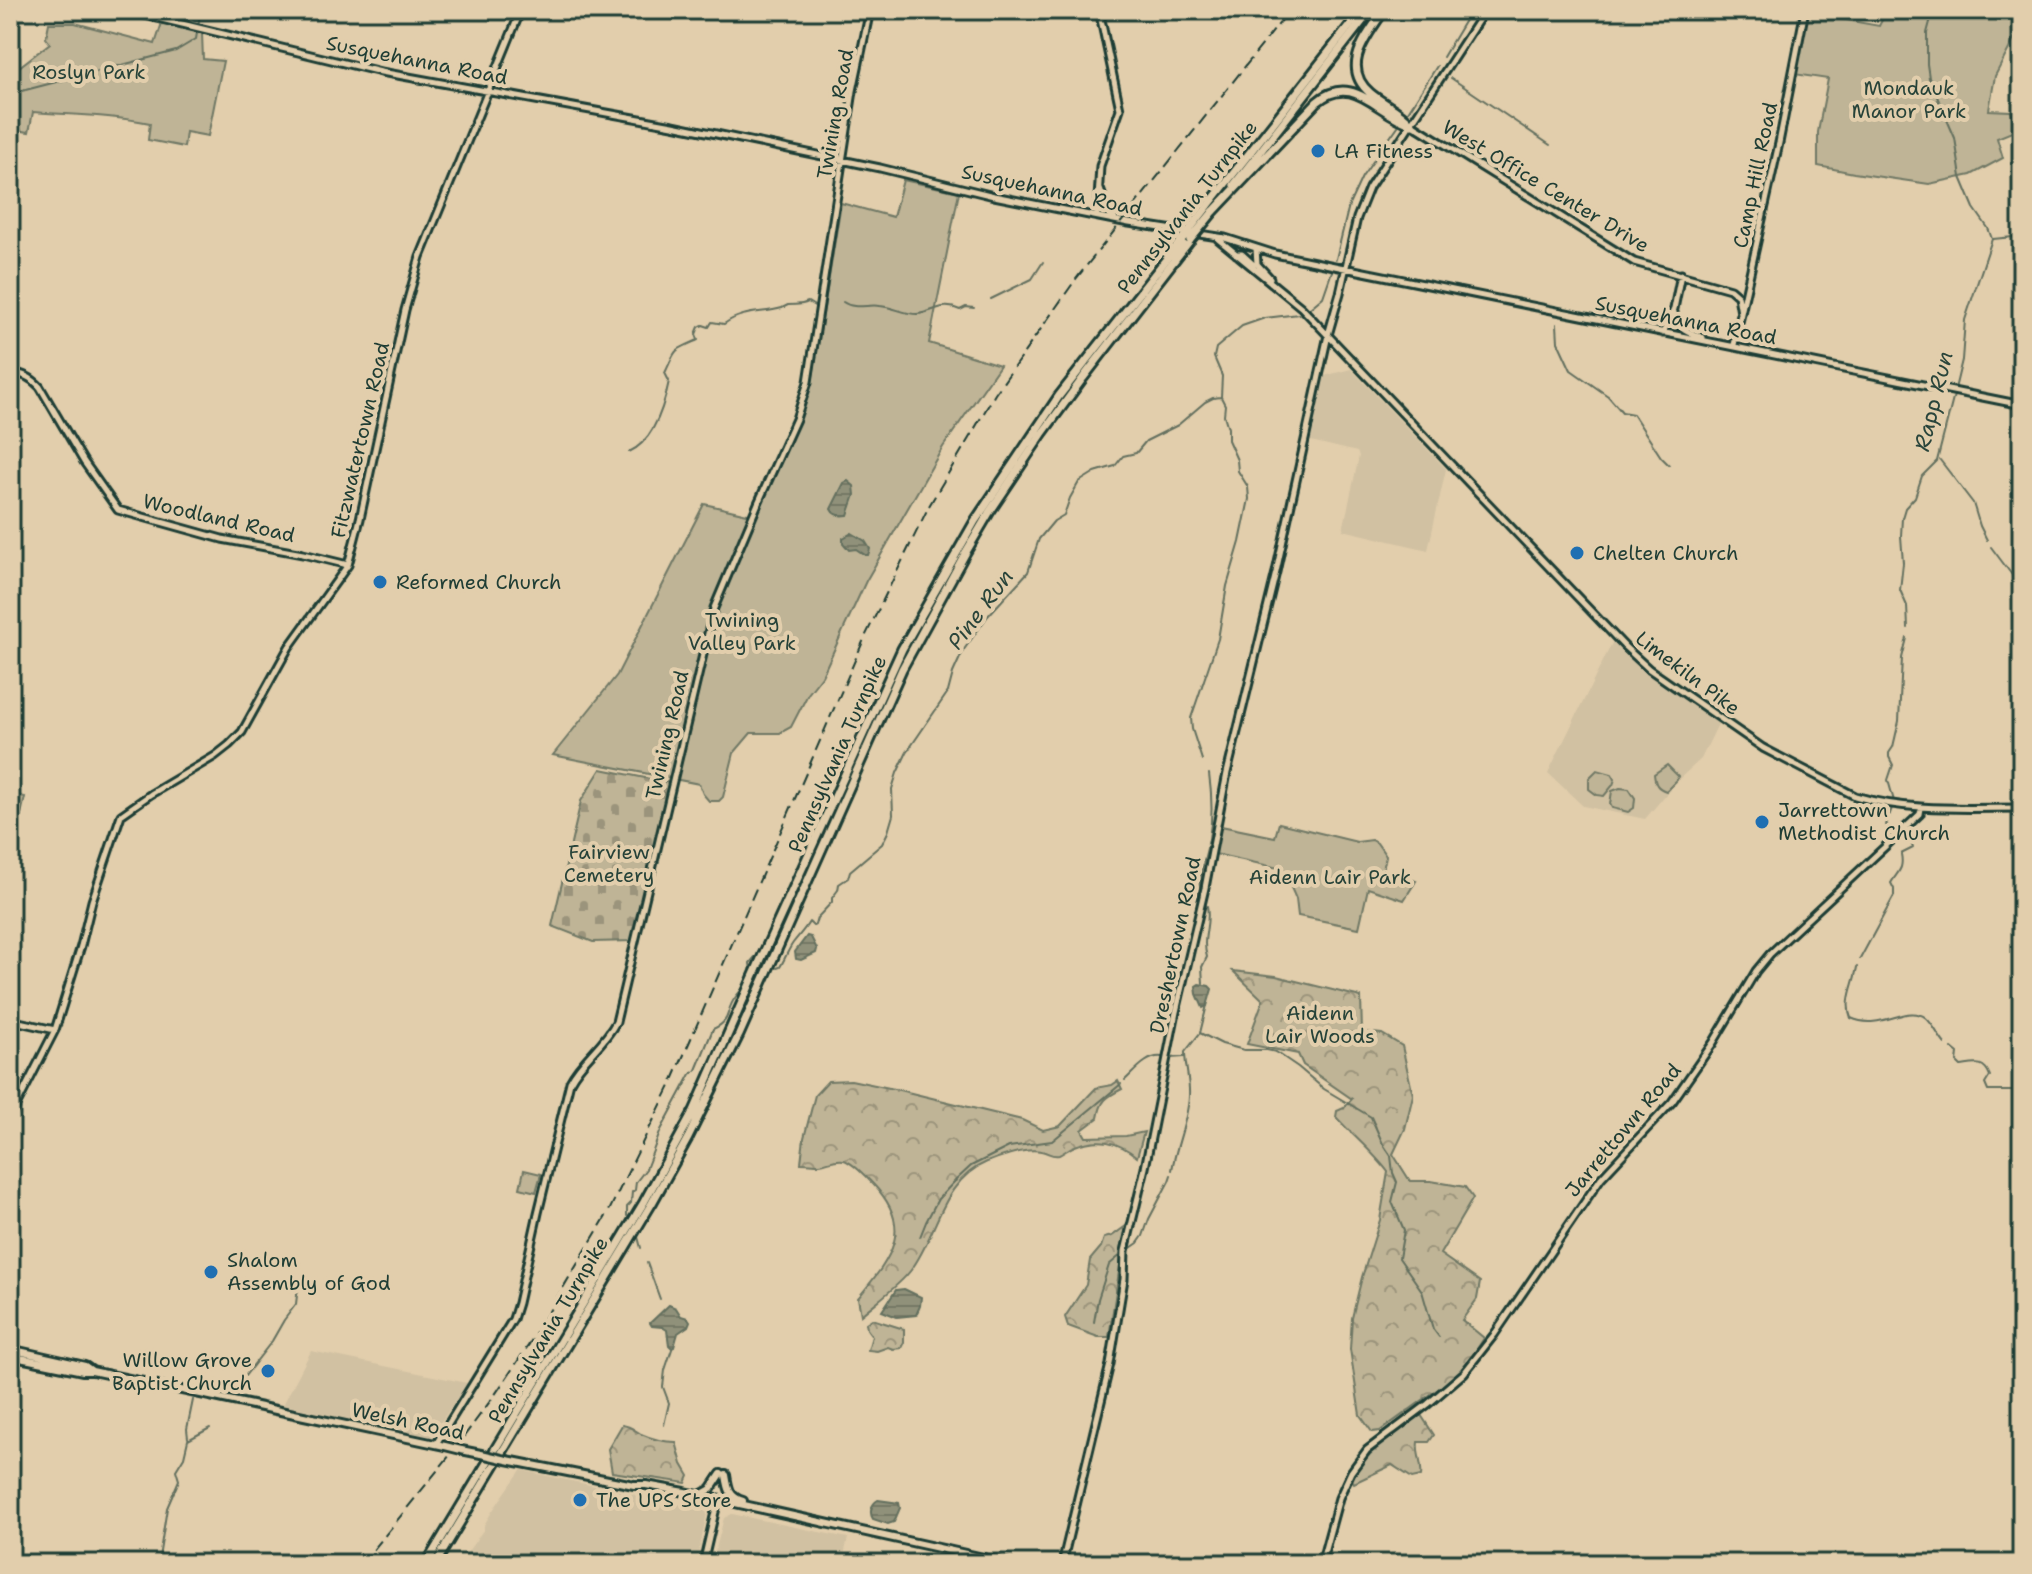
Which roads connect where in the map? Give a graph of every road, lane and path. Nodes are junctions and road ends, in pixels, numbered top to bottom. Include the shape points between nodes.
1 (124, 10) edge
2 (521, 10) edge
3 (870, 10) edge
4 (1099, 10) edge
5 (1362, 10) edge
6 (1371, 10) edge
7 (1384, 10) edge
8 (1485, 10) edge
9 (1805, 10) edge
10 (488, 90) junction
11 (1412, 124) junction
12 (842, 161) junction
13 (1100, 188) junction
14 (1103, 197) junction
15 (1210, 209) junction
16 (1097, 216) junction
17 (1118, 221) junction
18 (1214, 236) junction
19 (1186, 240) junction
20 (1256, 248) junction
21 (1236, 254) junction
22 (1346, 267) junction
23 (1262, 269) junction
24 (1681, 274) junction
25 (1276, 285) junction
26 (1674, 309) junction
27 (1741, 313) junction
28 (1663, 333) junction
29 (1328, 335) junction
30 (1711, 342) junction
31 (1734, 346) junction
32 (10, 372) edge
33 (2022, 405) edge
34 (348, 565) junction
35 (1921, 808) junction
36 (2022, 808) edge
37 (10, 1020) edge
38 (55, 1030) junction
39 (10, 1118) edge
40 (10, 1349) edge
41 (10, 1356) edge
42 (92, 1371) junction
43 (436, 1444) junction
44 (634, 1485) junction
45 (684, 1492) junction
46 (717, 1501) junction
47 (761, 1509) junction
48 (775, 1512) junction
49 (426, 1564) edge
50 (435, 1564) edge
51 (703, 1564) edge
52 (1011, 1564) edge
53 (1062, 1564) edge
54 (1321, 1564) edge

1 - 10 street, Susquehanna Road via 378,71
2 - 10 street, Fitzwatertown Road
3 - 12 street, Twining Road
4 - 13 street via 1120,103 1100,166
5 - 15 highway, Pennsylvania Turnpike
6 - 15 highway, Pennsylvania Turnpike
7 - 11 highway via 1358,51 1357,72 1369,92
8 - 11 street, Dreshertown Road
9 - 27 street, Camp Hill Road
10 - 12 street, Susquehanna Road
10 - 34 street, Fitzwatertown Road via 420,257
11 - 15 highway via 1357,93 1331,93
11 - 22 street, Dreshertown Road via 1369,188
11 - 24 street, West Office Center Drive via 1634,262
12 - 16 street, Susquehanna Road
12 - 43 street, Twining Road via 808,382 714,608 616,1022 570,1082 513,1319
13 - 14 street
13 - 16 street
14 - 16 street
14 - 17 street
15 - 19 highway, Pennsylvania Turnpike, bridge
16 - 17 street, Susquehanna Road
17 - 18 street, Susquehanna Road
18 - 20 street, Susquehanna Road
18 - 21 street
19 - 49 highway, Pennsylvania Turnpike via 1059,396 960,547 902,649 694,1111
19 - 50 highway, Pennsylvania Turnpike via 1042,434 966,552 902,669 688,1138
20 - 22 street, Susquehanna Road
20 - 23 street
21 - 23 street
21 - 25 street
22 - 28 street, Susquehanna Road
22 - 29 street, Dreshertown Road
23 - 25 street
24 - 26 street
24 - 27 street, West Office Center Drive via 1726,287 1736,294
25 - 29 street, Limekiln Pike
26 - 28 street
26 - 30 street via 1683,329
27 - 31 street, Camp Hill Road
28 - 30 street, Susquehanna Road
29 - 35 street, Limekiln Pike via 1641,662 1763,748 1826,781 1866,800
29 - 53 street, Dreshertown Road via 1227,773 1125,1251 1110,1364
30 - 31 street, Susquehanna Road
31 - 33 street, Susquehanna Road
32 - 34 street, Woodland Road via 24,374 40,387 118,510 222,539
34 - 38 street, Fitzwatertown Road via 289,647 242,732 215,756 121,815
35 - 36 street, Limekiln Pike
35 - 54 street, Jarrettown Road via 1756,971 1672,1102 1601,1178 1464,1373 1367,1450 1339,1498
37 - 38 street
38 - 39 street, Fitzwatertown Road
40 - 42 main road
41 - 42 main road
42 - 43 main road, Welsh Road
43 - 44 main road, Welsh Road, bridge
44 - 45 main road, Welsh Road
44 - 46 main road, Welsh Road
45 - 46 main road, Welsh Road
45 - 47 main road via 706,1493 723,1475 732,1495
46 - 47 main road, Welsh Road
46 - 48 main road, Welsh Road
46 - 51 street
47 - 48 main road, Welsh Road
48 - 52 main road, Welsh Road

